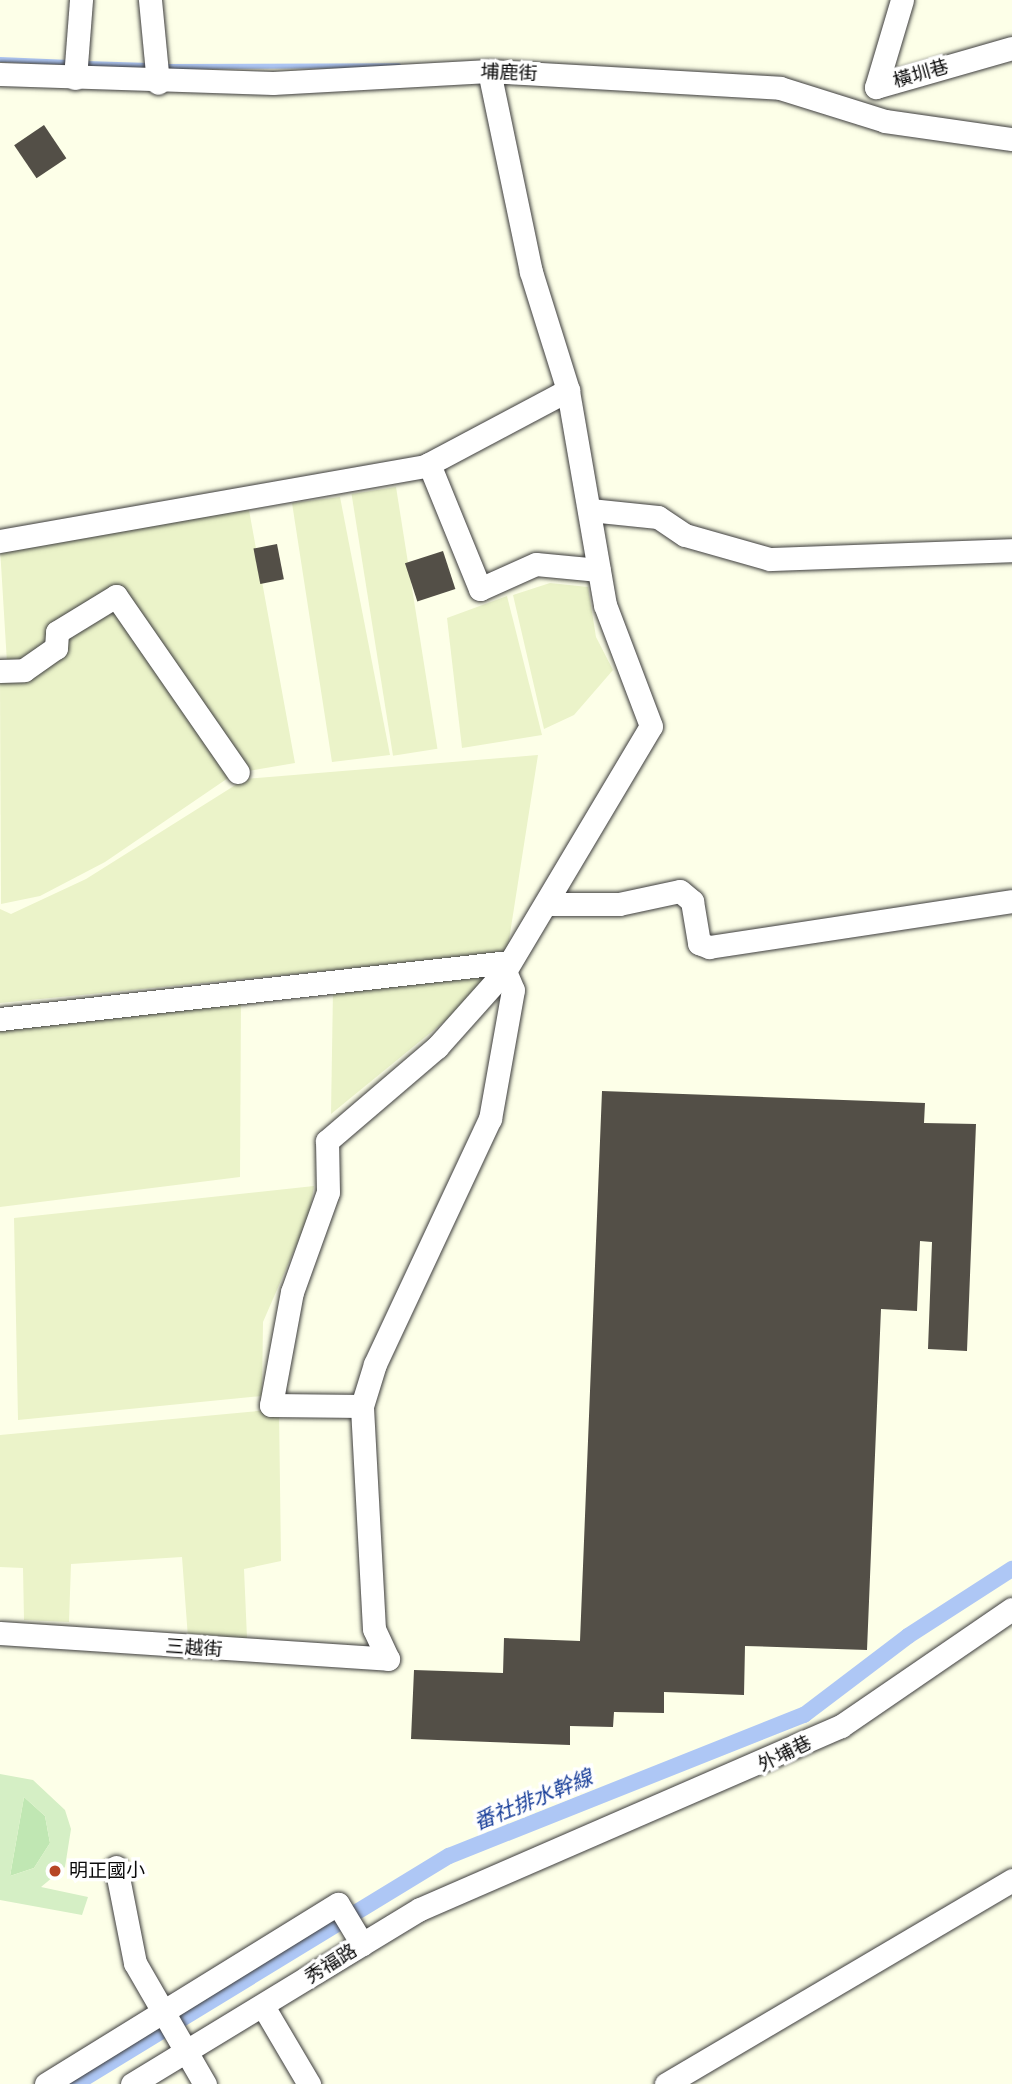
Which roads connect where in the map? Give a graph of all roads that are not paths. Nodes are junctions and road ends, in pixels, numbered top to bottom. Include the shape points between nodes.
1 (80, 0) edge
2 (150, 0) edge
3 (902, 0) edge
4 (1012, 48) edge
5 (489, 71) junction
6 (0, 74) edge
7 (75, 78) junction
8 (158, 83) junction
9 (1012, 139) edge
10 (568, 390) junction
11 (429, 464) junction
12 (590, 510) junction
13 (0, 541) edge
14 (1012, 550) edge
15 (600, 570) junction
16 (0, 671) edge
17 (238, 772) dead end
18 (1012, 901) edge
19 (546, 904) junction
20 (507, 966) junction
21 (0, 1019) edge
22 (362, 1406) junction
23 (1012, 1609) edge
24 (0, 1633) edge
25 (537, 1857) joint
26 (116, 1867) dead end
27 (1012, 1880) edge
28 (362, 1944) junction
29 (262, 2006) junction
30 (162, 2012) junction
31 (184, 2050) junction
32 (46, 2084) edge
33 (132, 2084) edge
34 (205, 2084) edge
35 (309, 2084) edge
36 (666, 2084) edge

1 - 7 street
2 - 8 street
3 - 4 street, 橫圳巷 via 876,87
5 - 8 street, 埔鹿街
5 - 9 street, 埔鹿街 via 780,88 885,121
5 - 10 street via 531,272
6 - 7 street, 埔鹿街
7 - 8 street, 埔鹿街
10 - 11 street
10 - 12 street
11 - 13 street
11 - 15 street via 480,589 536,564
12 - 14 street via 658,517 685,535 770,559
12 - 15 street
15 - 19 street via 605,605 651,726
16 - 17 street via 24,670 56,649 57,632 116,596
18 - 19 street via 709,947 699,943 692,901 680,891 619,904
19 - 20 street
20 - 21 street
20 - 22 street via 513,990 490,1119 375,1364
20 - 22 street via 437,1047 327,1140 328,1192 292,1292 271,1405
22 - 24 street, 三越街 via 374,1629 387,1659
23 - 25 street, 外埔巷 via 841,1726 748,1772
25 - 28 street, 秀福路 via 420,1909
26 - 30 street via 135,1963
27 - 36 street
28 - 29 street, 秀福路
28 - 30 street via 338,1904
29 - 31 street, 秀福路
29 - 35 street
30 - 31 street
30 - 32 street
31 - 33 street, 秀福路
31 - 34 street

